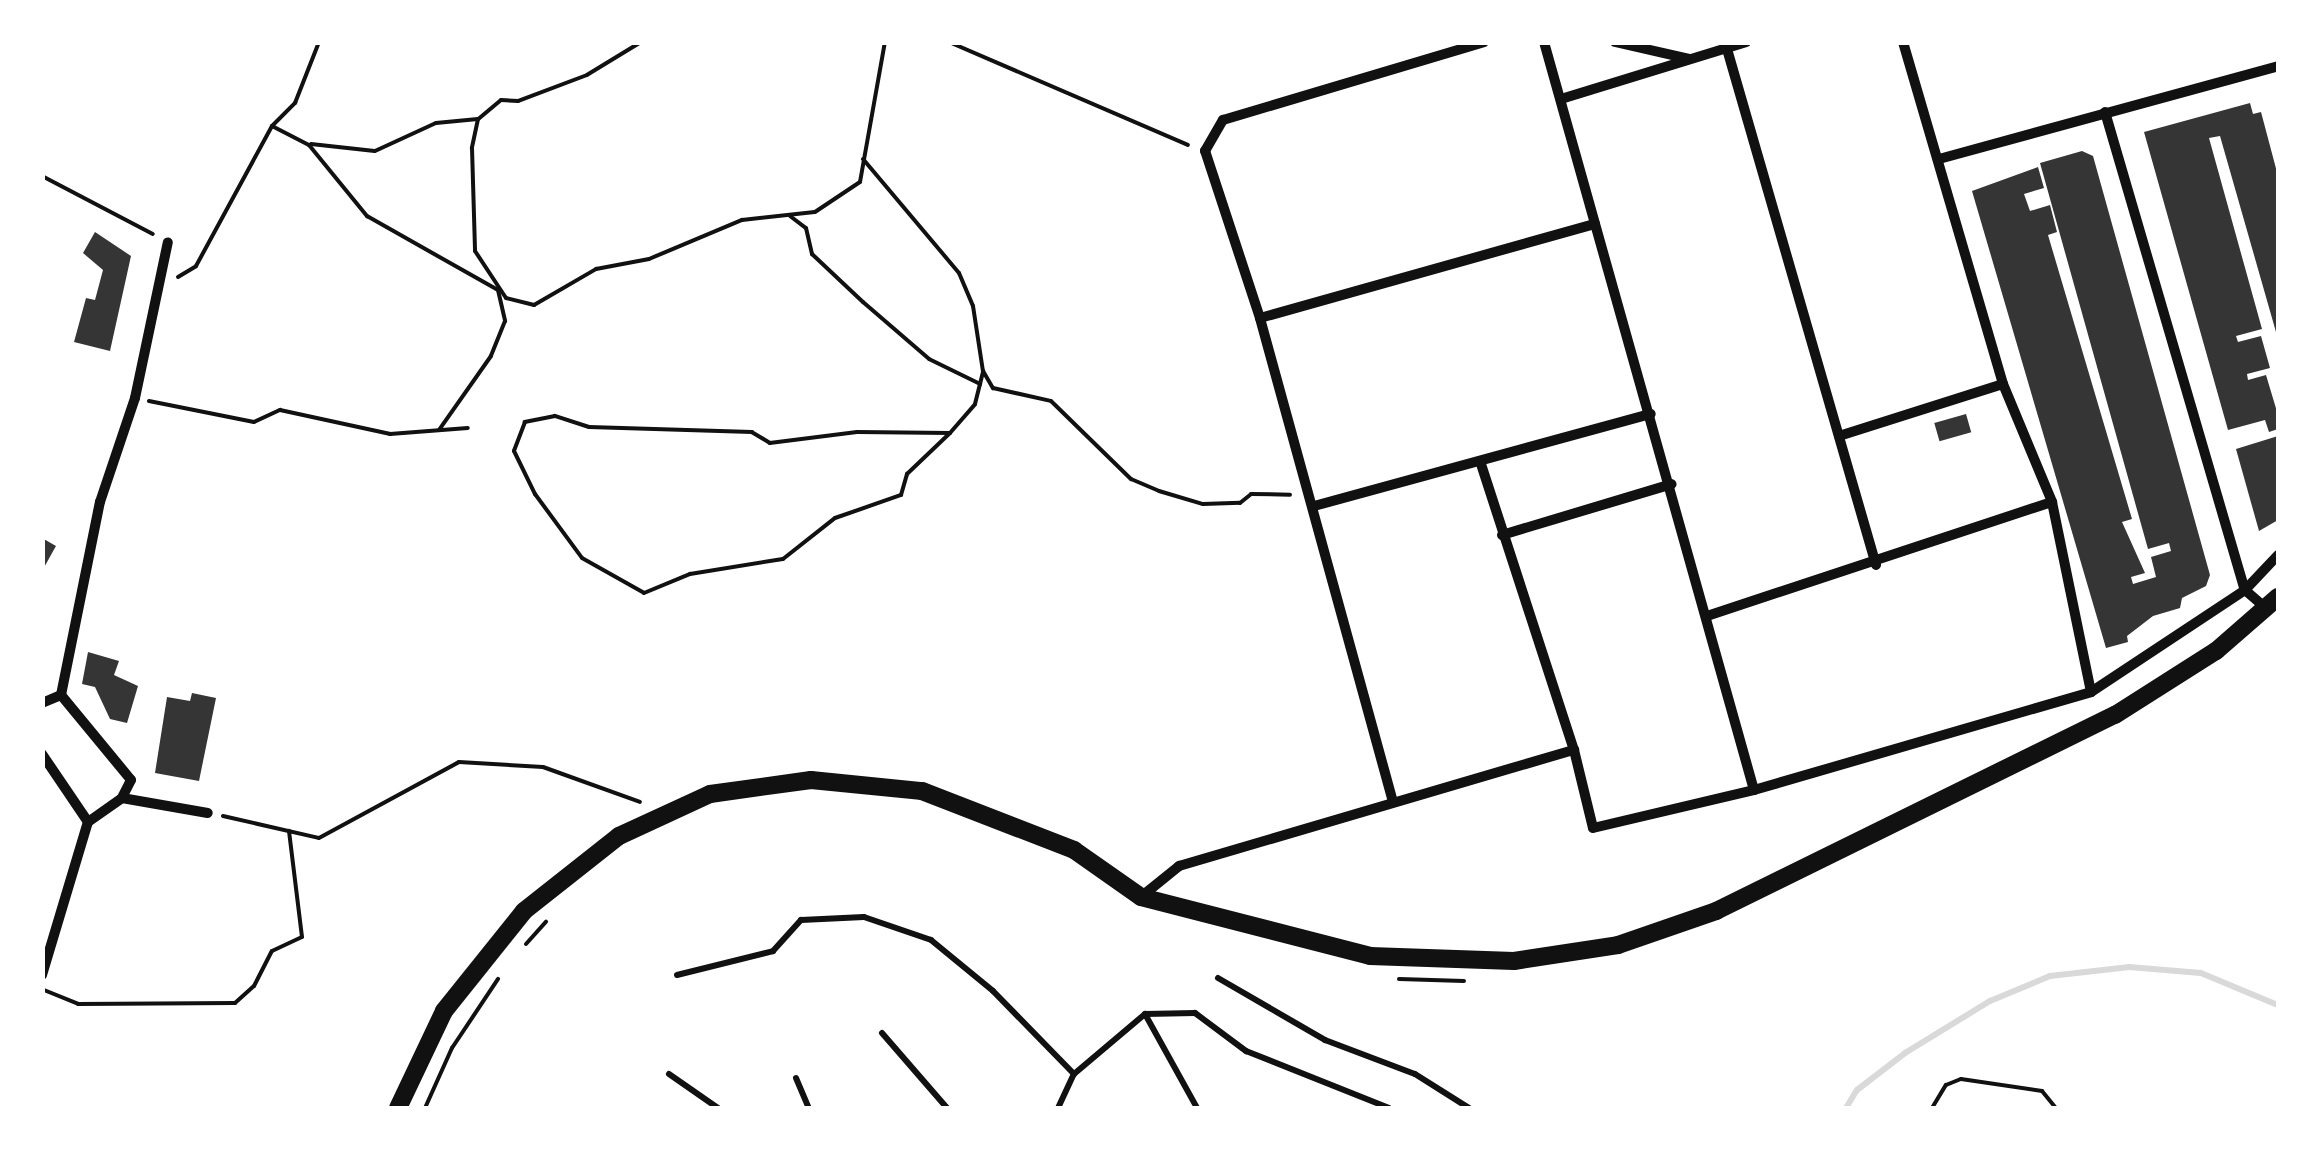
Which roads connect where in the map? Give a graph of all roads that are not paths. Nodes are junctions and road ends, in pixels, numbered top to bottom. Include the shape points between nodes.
1 (1484, 42) edge
2 (1544, 42) edge
3 (1615, 42) edge
4 (1746, 42) edge
5 (1904, 42) edge
6 (1727, 49) junction
7 (1690, 59) junction
8 (2278, 66) edge
9 (1561, 99) junction
10 (2105, 112) junction
11 (1939, 159) junction
12 (1594, 224) junction
13 (168, 242) road end
14 (1260, 318) junction
15 (2003, 384) junction
16 (1651, 414) junction
17 (1839, 436) junction
18 (1481, 464) junction
19 (1672, 484) junction
20 (2052, 502) junction
21 (1314, 506) junction
22 (1502, 534) junction
23 (2278, 555) edge
24 (1876, 565) junction
25 (2245, 590) junction
26 (2273, 603) edge
27 (1710, 615) junction
28 (2092, 692) junction
29 (60, 694) junction
30 (42, 703) edge
31 (1574, 750) junction
32 (42, 754) edge
33 (1754, 790) junction
34 (122, 798) junction
35 (1393, 802) junction
36 (208, 813) road end
37 (88, 822) junction
38 (1141, 896) junction
39 (42, 975) edge
40 (677, 975) dead end
41 (1218, 978) dead end
42 (1145, 1014) junction
43 (882, 1033) dead end
44 (669, 1074) dead end
45 (1074, 1074) junction
46 (796, 1078) dead end
47 (398, 1108) edge
48 (718, 1108) edge
49 (809, 1108) edge
50 (947, 1108) edge
51 (1058, 1108) edge
52 (1197, 1108) edge
53 (1390, 1108) edge
54 (1469, 1108) edge

1 - 14 street via 1224,120 1205,151
2 - 9 street
3 - 7 street
4 - 6 street
5 - 11 street
6 - 7 street
6 - 17 street
7 - 9 street
8 - 10 street
9 - 12 street
10 - 11 street
10 - 25 street
11 - 15 street
12 - 14 street
12 - 16 street
13 - 29 street via 135,398 100,502
14 - 21 street
15 - 17 street
15 - 20 street
16 - 18 street
16 - 19 street
17 - 24 street
18 - 21 street
18 - 22 street
19 - 22 street
19 - 27 street
20 - 24 street
20 - 28 street
21 - 35 street
22 - 31 street
23 - 25 street
24 - 27 street
25 - 26 street
25 - 28 street
26 - 38 main road via 2160,688 2067,740 1716,911 1618,945 1514,961 1419,962 1314,946 1218,913
27 - 33 street
28 - 33 street
29 - 30 street
29 - 34 street via 131,780
31 - 33 street via 1593,828
31 - 35 street
32 - 37 street
34 - 36 street
34 - 37 street
35 - 38 street via 1180,866
37 - 39 street
38 - 47 main road via 1074,850 922,791 811,780 754,784 663,811 573,867 492,946 444,1011
40 - 45 lane via 773,951 800,920 864,917 931,940 992,990
41 - 54 lane via 1325,1040 1415,1074
42 - 45 lane
42 - 52 lane
42 - 53 lane via 1195,1012 1246,1051
43 - 50 lane
44 - 48 lane
45 - 51 lane
46 - 49 lane

